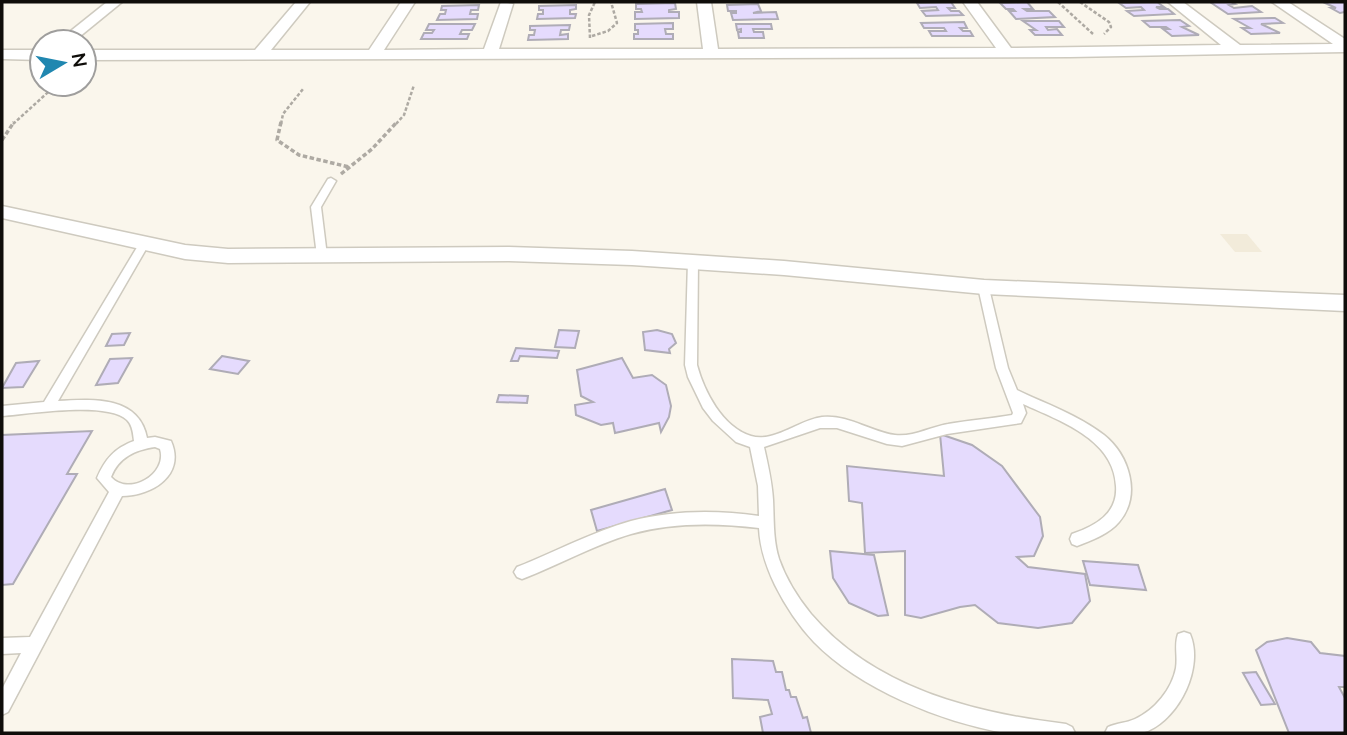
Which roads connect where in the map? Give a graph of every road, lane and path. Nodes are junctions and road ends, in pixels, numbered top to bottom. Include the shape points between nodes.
1 (115, 2) edge
2 (303, 2) edge
3 (408, 2) edge
4 (595, 2) edge
5 (611, 2) edge
6 (704, 2) edge
7 (970, 2) edge
8 (1058, 2) edge
9 (1080, 2) edge
10 (1175, 2) edge
11 (1279, 2) edge
12 (506, 4) dead end
13 (82, 28) edge
14 (591, 36) junction
15 (588, 46) dead end
16 (1345, 47) edge
17 (1238, 51) junction
18 (1007, 52) junction
19 (711, 53) junction
20 (374, 54) junction
21 (489, 54) junction
22 (2, 55) edge
23 (28, 55) edge
24 (98, 55) edge
25 (259, 55) junction
26 (414, 85) dead end
27 (303, 89) dead end
28 (40, 98) edge
29 (2, 140) edge
30 (349, 167) junction
31 (331, 181) joint
32 (2, 212) edge
33 (144, 244) junction
34 (322, 256) junction
35 (694, 261) junction
36 (984, 287) junction
37 (1345, 303) edge
38 (1012, 393) junction
39 (47, 408) junction
40 (2, 411) edge
41 (141, 443) junction
42 (756, 443) junction
43 (117, 491) junction
44 (766, 523) junction
45 (1077, 539) dead end
46 (522, 572) dead end
47 (1184, 639) dead end
48 (34, 645) junction
49 (2, 646) edge
50 (2, 706) edge
51 (1066, 733) edge
52 (1114, 733) edge

1 - 13 street
2 - 25 street
3 - 20 street
4 - 14 path via 589,15
5 - 14 path via 617,23
6 - 19 street
7 - 18 street
8 - 9 path via 1098,38 1109,30 1111,24
10 - 17 street
11 - 16 street
12 - 21 street
14 - 15 path
16 - 17 street
17 - 18 street
18 - 19 street
19 - 21 street
20 - 21 street
20 - 25 street
22 - 23 street
24 - 25 street
26 - 30 path via 404,116
27 - 30 path via 283,114 277,140 299,155
28 - 29 path
30 - 31 path
31 - 34 lane via 316,207
32 - 33 street
33 - 34 street via 228,256
33 - 39 lane
34 - 35 street via 509,254
35 - 36 street
35 - 42 lane via 694,380 710,409
36 - 37 street
36 - 38 lane
38 - 42 lane via 1020,414 1016,419 910,440 896,441 826,422
38 - 45 lane via 1087,430 1122,470 1125,486 1118,514 1094,533
39 - 40 lane
39 - 41 lane via 116,409 136,422
41 - 43 lane via 115,457 107,468 104,478
41 - 43 lane via 166,445 171,453 169,464 147,485
42 - 44 lane
43 - 48 lane
44 - 46 lane via 714,517 661,521 611,534
44 - 51 lane via 771,560 780,583 826,641 857,666 892,687 969,716
47 - 52 lane via 1184,671 1173,699 1151,721
48 - 49 lane
48 - 50 lane

